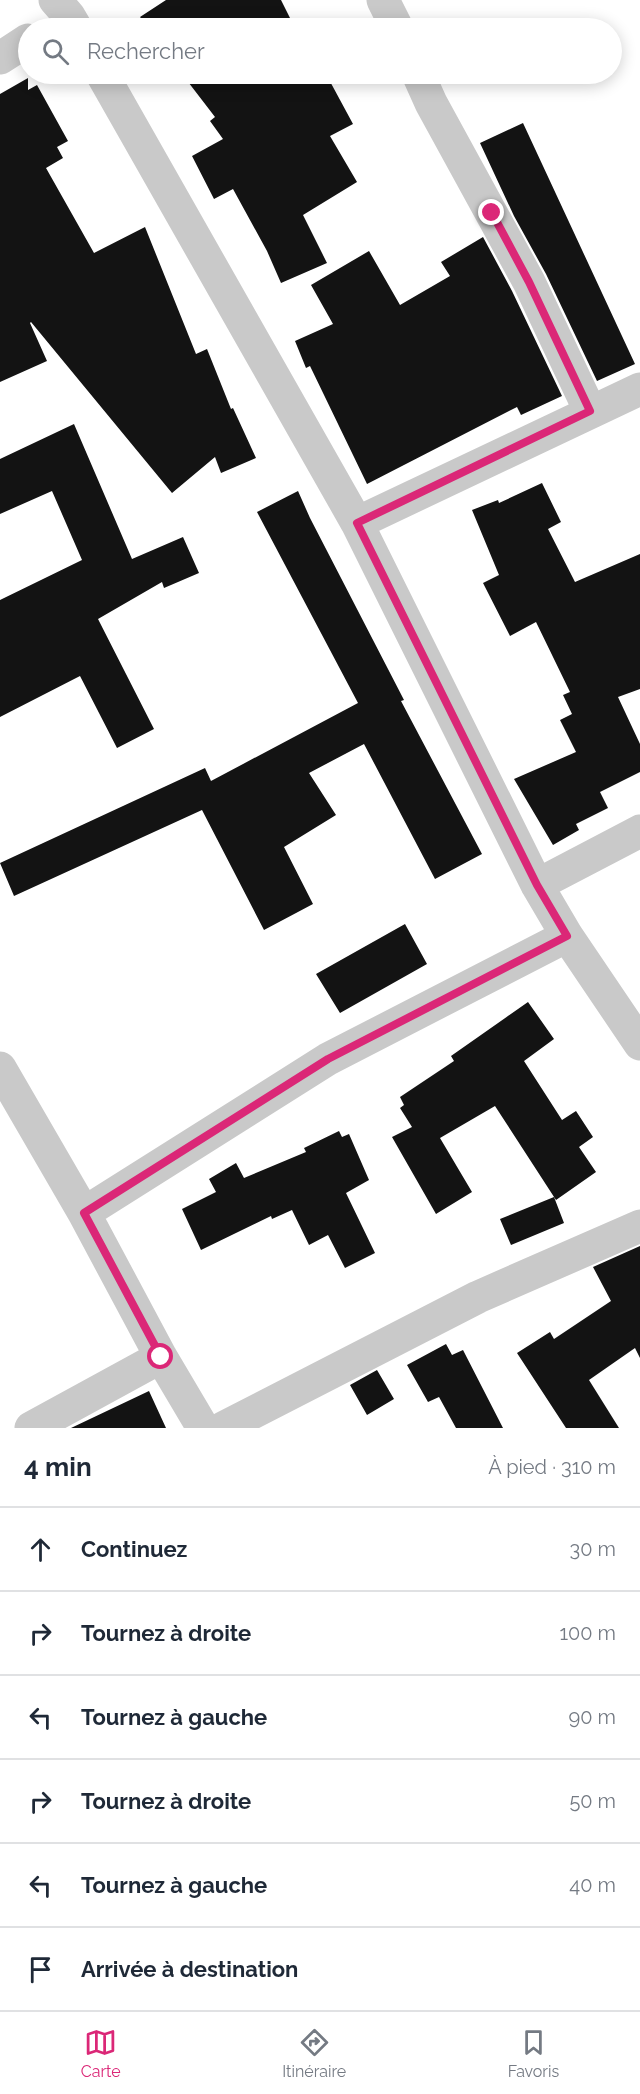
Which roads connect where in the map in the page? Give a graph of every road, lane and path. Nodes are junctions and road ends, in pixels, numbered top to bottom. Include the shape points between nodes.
1 (383, 0) edge
2 (392, 18) edge
3 (18, 46) edge
4 (0, 58) edge
5 (108, 84) edge
6 (422, 84) edge
7 (640, 389) edge
8 (590, 411) junction
9 (357, 523) junction
10 (640, 831) edge
11 (537, 885) junction
12 (567, 936) junction
13 (640, 1044) edge
14 (3, 1080) edge
15 (84, 1213) junction
16 (640, 1226) edge
17 (161, 1357) junction
18 (31, 1428) edge
19 (203, 1428) edge
20 (223, 1428) edge

1 - 2 street
3 - 4 street
5 - 9 street
6 - 8 street via 529,282
7 - 8 street
8 - 9 street
9 - 11 street
10 - 11 street
11 - 12 street
12 - 13 street
12 - 15 street via 328,1059
14 - 15 street
15 - 17 street
16 - 20 street via 478,1297
17 - 18 street
17 - 19 street

